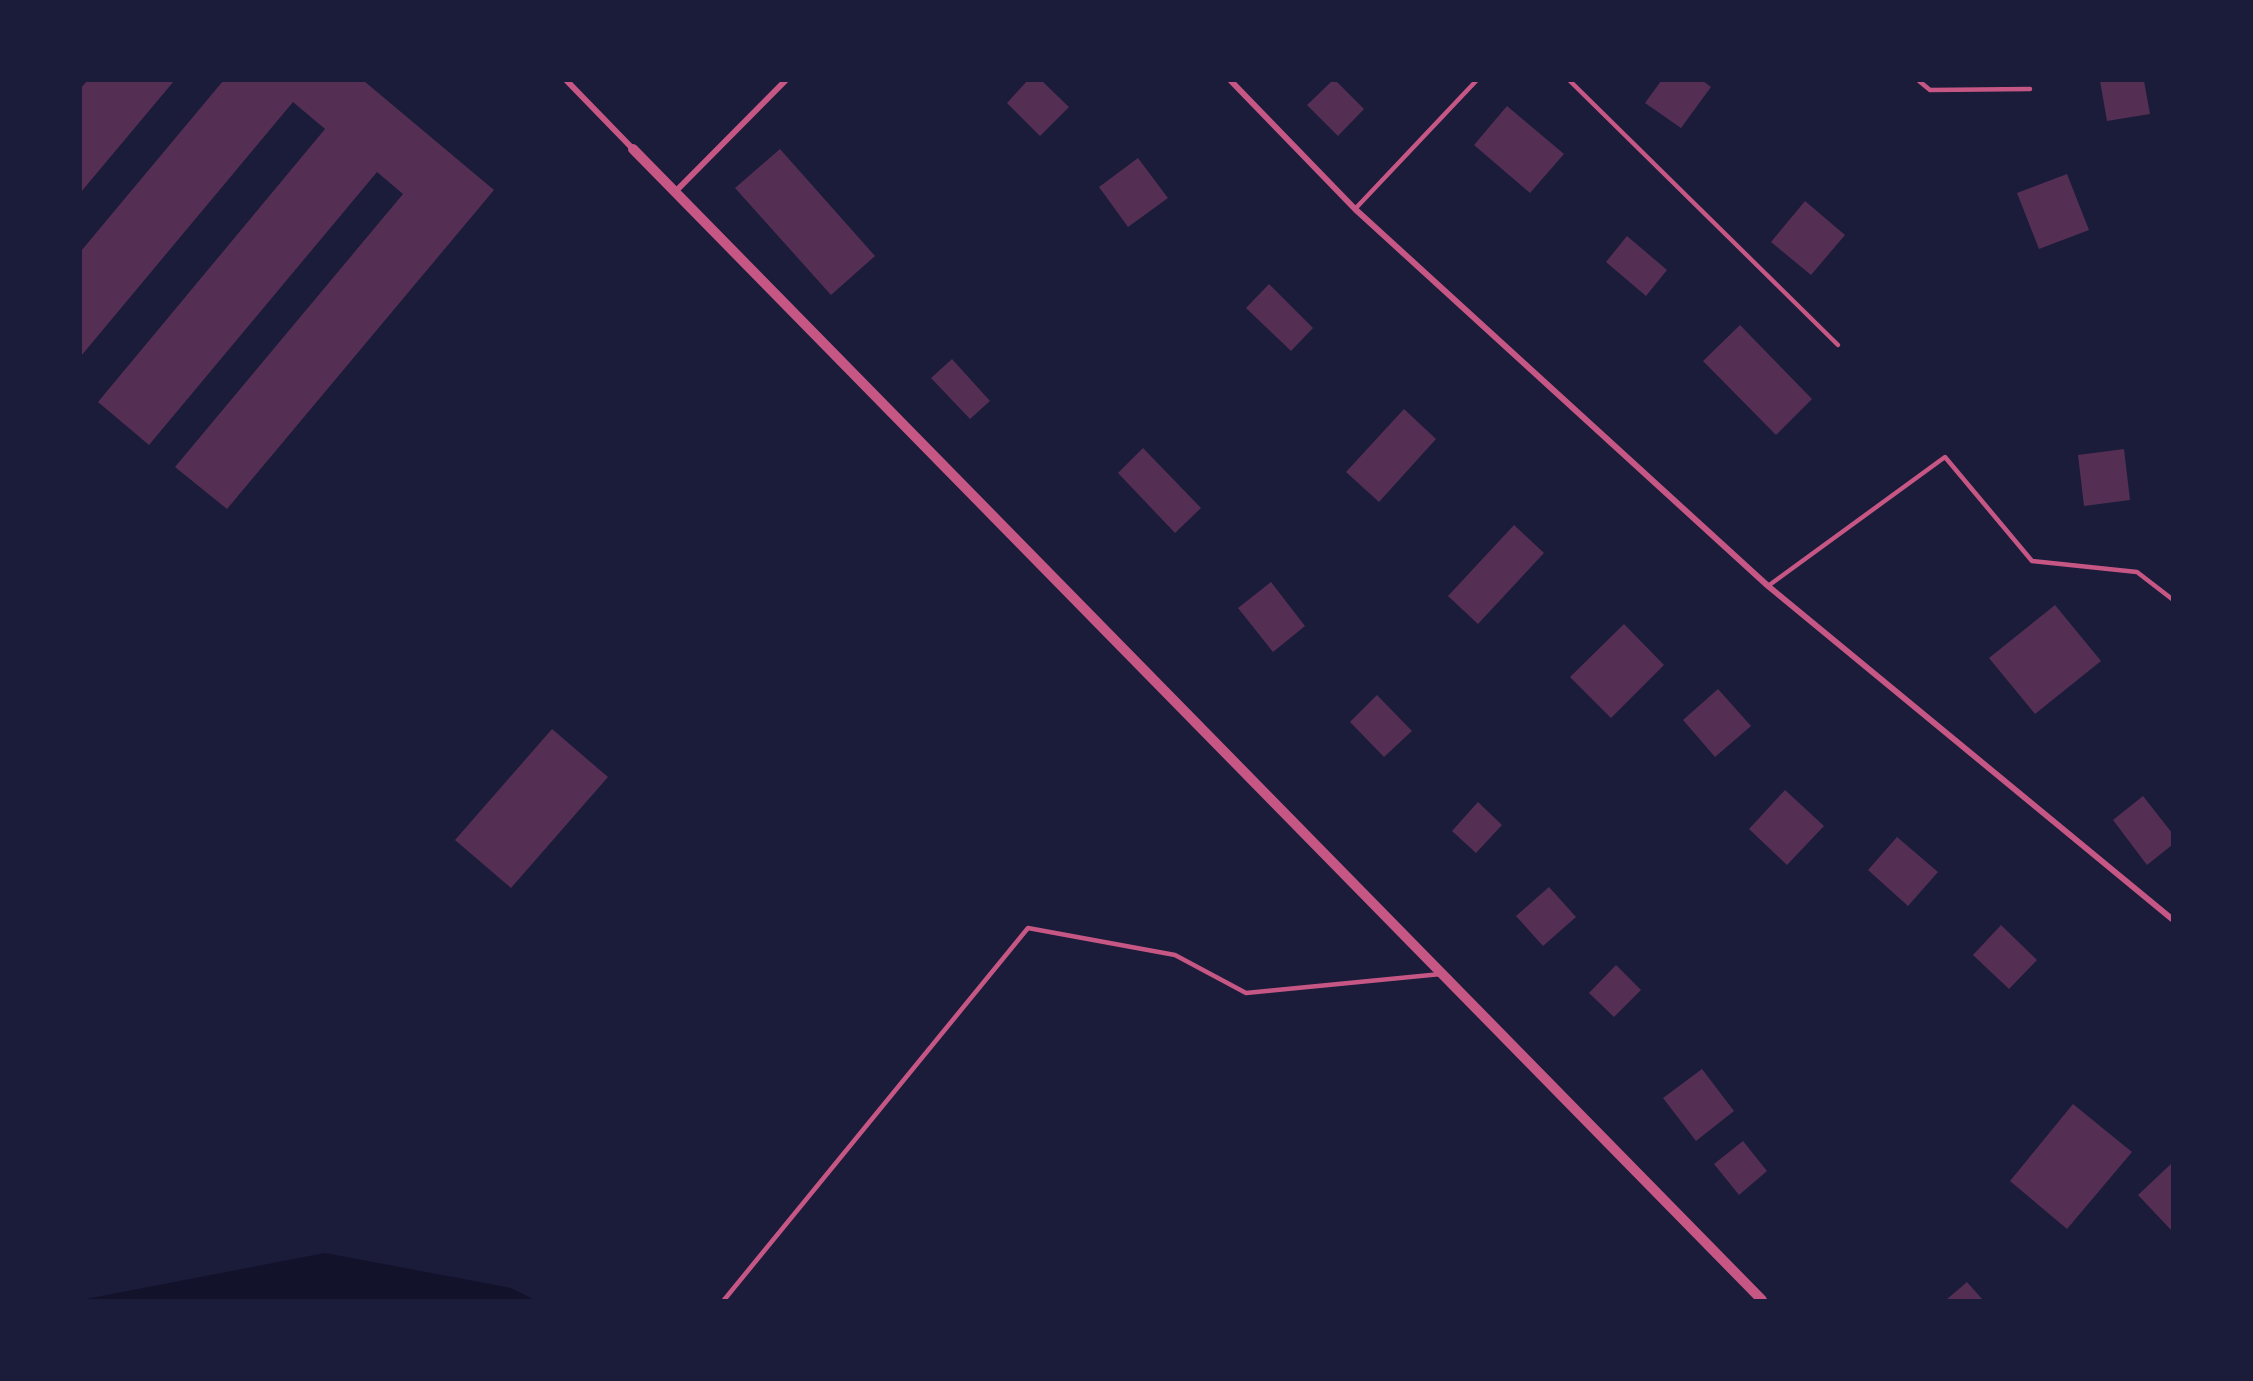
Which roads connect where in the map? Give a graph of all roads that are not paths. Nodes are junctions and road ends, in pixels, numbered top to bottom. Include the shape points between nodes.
1 (567, 81) edge
2 (785, 81) edge
3 (1231, 81) edge
4 (1476, 81) edge
5 (1570, 81) edge
6 (1919, 81) edge
7 (2030, 89) dead end
8 (633, 149) joint
9 (674, 193) junction
10 (1355, 209) junction
11 (1838, 345) dead end
12 (1768, 586) junction
13 (2172, 598) edge
14 (2172, 919) edge
15 (1441, 974) junction
16 (724, 1300) edge
17 (1762, 1300) edge

1 - 8 street
2 - 9 street
3 - 10 street
4 - 10 lane
5 - 11 lane
6 - 7 lane via 1930,90
8 - 9 street
9 - 15 street
10 - 12 street
12 - 13 lane via 1945,457 2032,561 2137,572
12 - 14 street
15 - 16 lane via 1246,993 1175,955 1028,928
15 - 17 street

